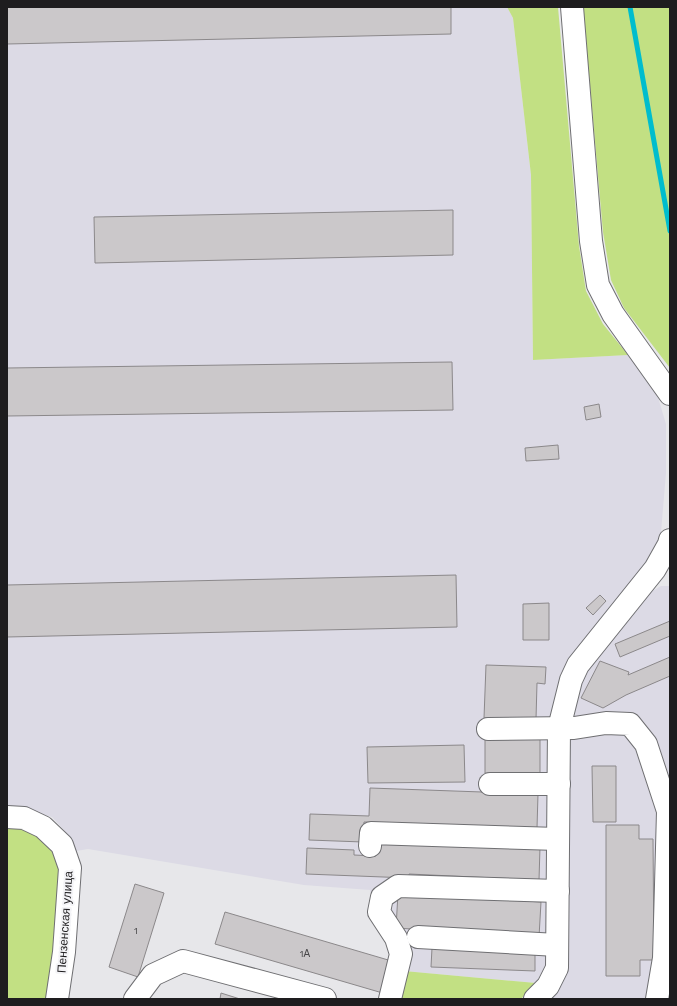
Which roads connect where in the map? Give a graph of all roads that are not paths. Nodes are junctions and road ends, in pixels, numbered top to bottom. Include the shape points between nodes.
1 (572, 7) edge
2 (670, 394) edge
3 (670, 540) edge
4 (663, 573) edge
5 (559, 728) junction
6 (488, 729) dead end
7 (490, 784) dead end
8 (559, 784) junction
9 (7, 818) edge
10 (558, 838) junction
11 (370, 846) dead end
12 (558, 891) junction
13 (418, 937) dead end
14 (557, 945) junction
15 (57, 999) edge
16 (135, 999) edge
17 (325, 999) edge
18 (390, 999) edge
19 (535, 999) edge
20 (657, 999) edge

1 - 2 street via 591,241 598,285 613,314
3 - 4 street
4 - 5 street via 578,665 571,680
5 - 6 street
5 - 8 street
5 - 20 street via 606,723 630,724 646,744 668,811 664,958
7 - 8 street
8 - 10 street
9 - 15 street, Пензенская улица via 24,818 43,827 62,845 70,868 64,952
10 - 11 street via 371,832
10 - 12 street
12 - 14 street
12 - 18 street via 398,886 382,896 379,912 396,938 401,954
13 - 14 street
14 - 19 street via 557,968 548,986
16 - 17 street via 152,975 183,961

